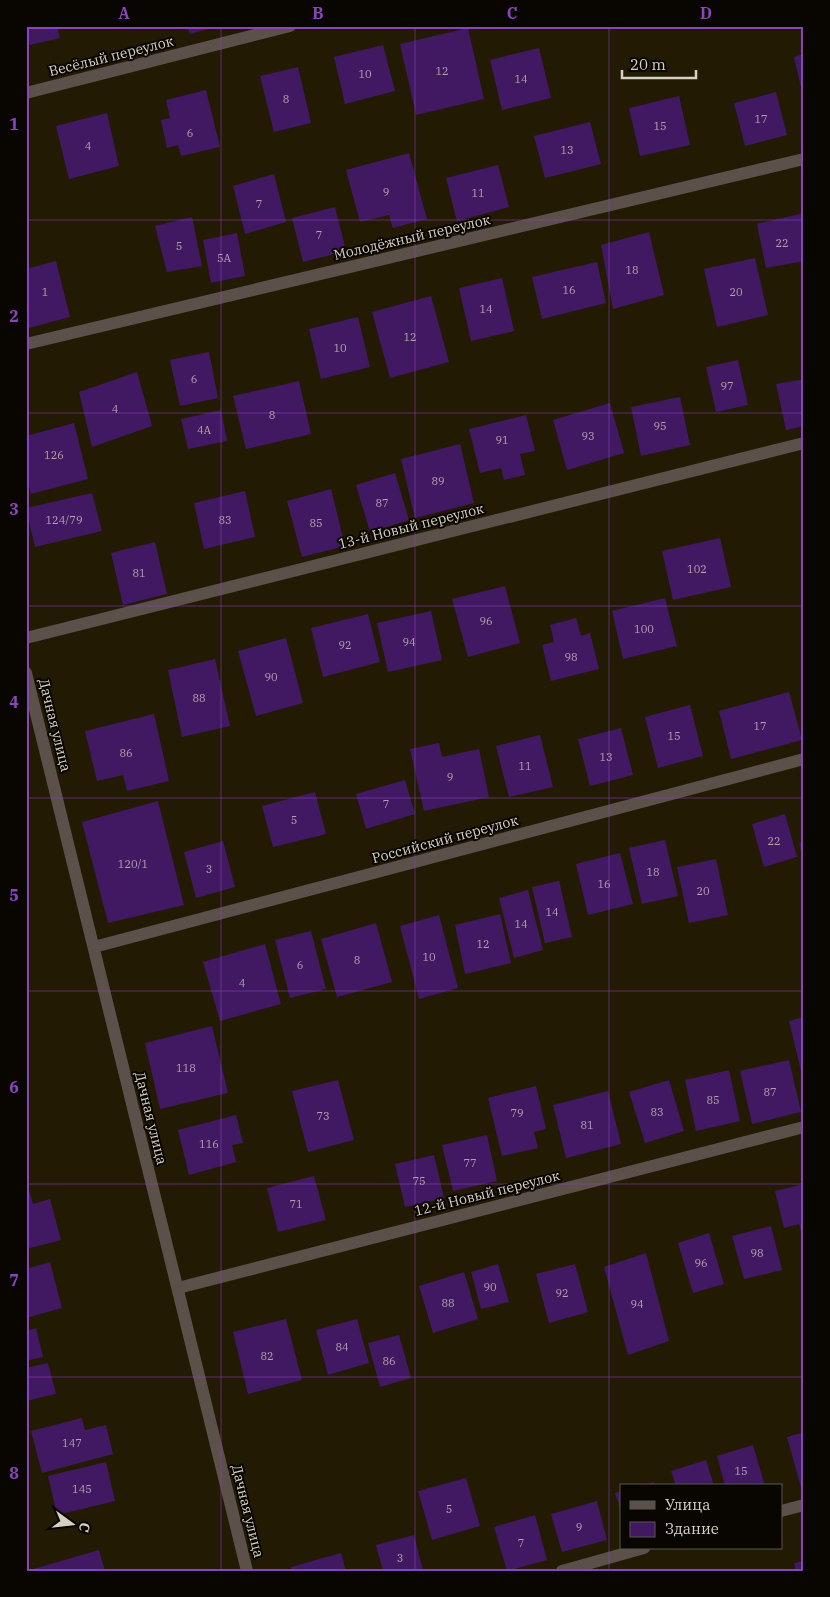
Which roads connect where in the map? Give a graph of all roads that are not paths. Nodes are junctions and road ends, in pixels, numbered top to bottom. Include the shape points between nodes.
1 (290, 26) edge
2 (26, 93) edge
3 (804, 159) edge
4 (26, 344) edge
5 (804, 443) edge
6 (26, 638) edge
7 (26, 673) edge
8 (804, 759) edge
9 (94, 947) junction
10 (804, 1127) edge
11 (178, 1288) junction
12 (804, 1505) edge
13 (782, 1511) edge
14 (637, 1550) edge
15 (247, 1571) edge
16 (562, 1571) edge

1 - 2 street, Весёлый переулок
3 - 4 street, Молодёжный переулок
5 - 6 street, 13-й Новый переулок
7 - 9 street, Дачная улица
8 - 9 street, Российский переулок
9 - 11 street, Дачная улица
10 - 11 street, 12-й Новый переулок
11 - 15 street, Дачная улица
12 - 13 street
14 - 16 street

